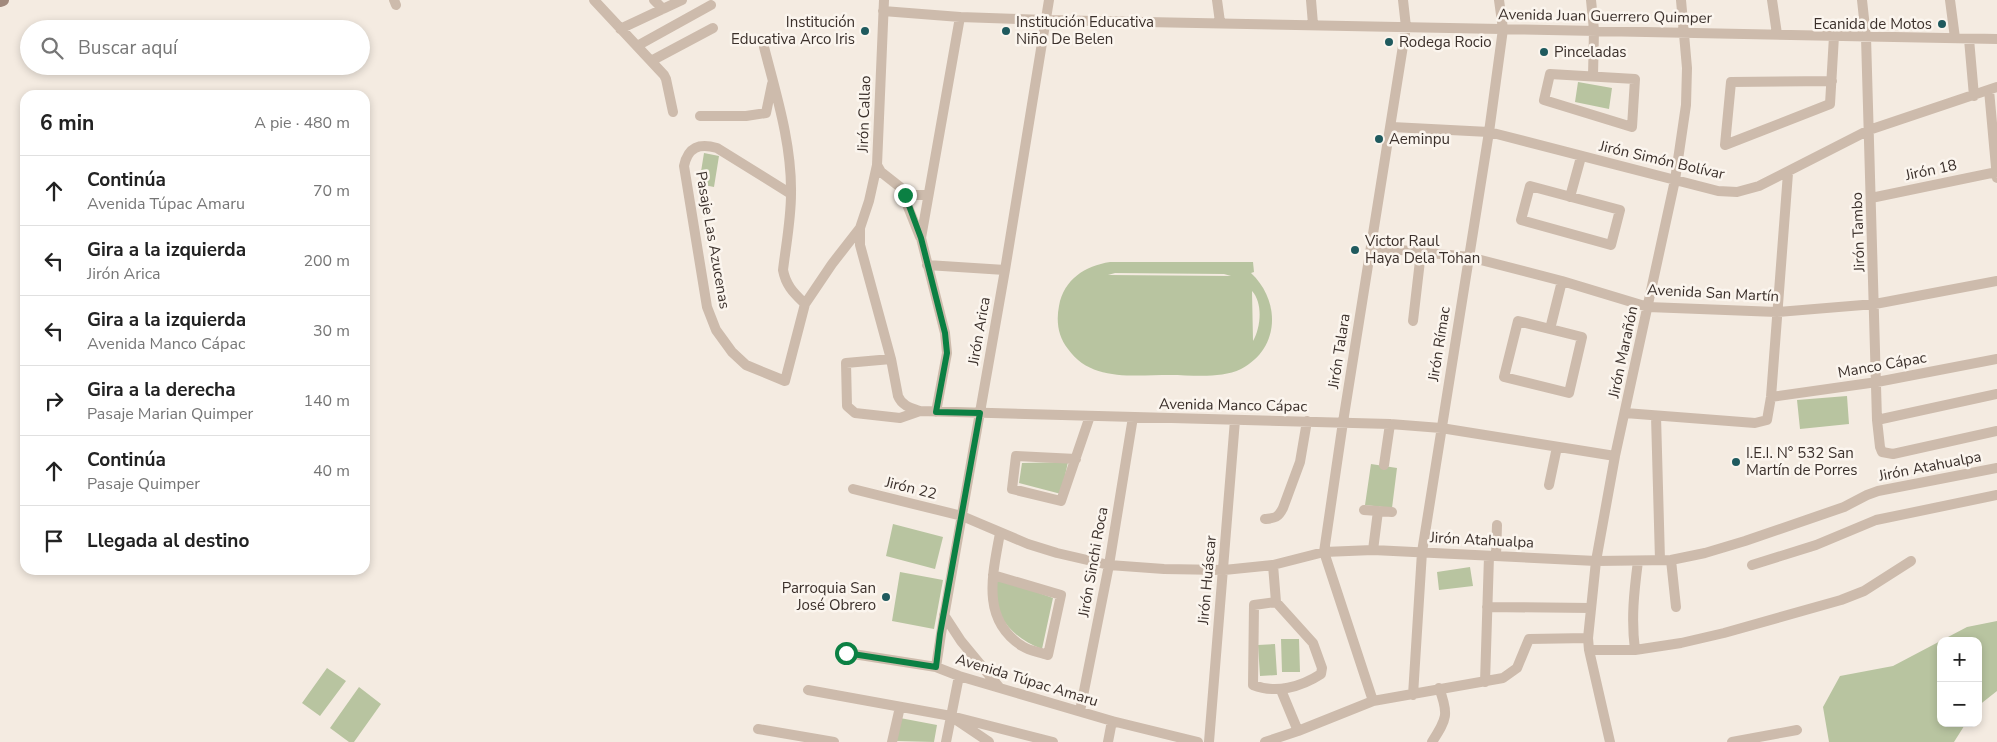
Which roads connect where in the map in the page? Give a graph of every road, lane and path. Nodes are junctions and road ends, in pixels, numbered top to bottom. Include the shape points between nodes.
1 (594, 0) edge
2 (654, 0) edge
3 (682, 0) edge
4 (1049, 0) edge
5 (1217, 0) edge
6 (1311, 0) edge
7 (1404, 0) edge
8 (1499, 0) edge
9 (1590, 0) edge
10 (1681, 0) edge
11 (1772, 0) edge
12 (1862, 0) edge
13 (1950, 0) edge
14 (711, 5) dead end
15 (884, 5) edge
16 (663, 9) junction
17 (960, 17) junction
18 (1045, 20) junction
19 (1220, 22) junction
20 (1313, 24) junction
21 (1406, 27) junction
22 (713, 28) dead end
23 (1503, 28) junction
24 (620, 29) junction
25 (1594, 30) junction
26 (1685, 32) junction
27 (1777, 34) junction
28 (1834, 36) junction
29 (1866, 37) junction
30 (1955, 38) junction
31 (1969, 39) junction
32 (1997, 39) edge
33 (637, 46) junction
34 (764, 47) dead end
35 (651, 61) junction
36 (1594, 76) junction
37 (773, 81) junction
38 (1832, 81) junction
39 (1993, 88) edge
40 (1974, 96) junction
41 (673, 112) dead end
42 (700, 116) dead end
43 (1392, 127) junction
44 (1869, 130) junction
45 (1489, 132) junction
46 (1582, 157) junction
47 (877, 165) junction
48 (1997, 172) edge
49 (1788, 173) junction
50 (1997, 178) edge
51 (1675, 180) junction
52 (791, 194) junction
53 (905, 195) junction
54 (928, 195) junction
55 (1570, 196) junction
56 (1871, 198) junction
57 (860, 228) junction
58 (921, 238) junction
59 (1371, 247) junction
60 (1421, 252) junction
61 (1469, 257) junction
62 (927, 265) junction
63 (1005, 270) junction
64 (1562, 281) junction
65 (1997, 281) edge
66 (805, 304) junction
67 (1875, 304) junction
68 (1648, 307) junction
69 (1777, 312) junction
70 (1413, 321) dead end
71 (1550, 329) junction
72 (1997, 358) edge
73 (891, 359) junction
74 (1877, 382) junction
75 (1997, 394) edge
76 (1771, 397) junction
77 (920, 411) junction
78 (936, 412) junction
79 (980, 413) junction
80 (1625, 413) junction
81 (1090, 416) junction
82 (1656, 416) junction
83 (1133, 417) junction
84 (1235, 420) junction
85 (1877, 420) junction
86 (1307, 421) junction
87 (1343, 422) junction
88 (1390, 424) junction
89 (1441, 428) junction
90 (1997, 431) edge
91 (1557, 447) junction
92 (1615, 456) junction
93 (1076, 459) junction
94 (1384, 465) dead end
95 (1997, 468) edge
96 (1549, 485) dead end
97 (853, 489) dead end
98 (1997, 495) edge
99 (1364, 510) dead end
100 (1378, 511) junction
101 (1392, 512) dead end
102 (962, 516) junction
103 (1265, 519) dead end
104 (1497, 524) dead end
105 (1000, 533) junction
106 (1373, 550) junction
107 (1324, 552) junction
108 (1422, 552) junction
109 (1493, 556) junction
110 (1666, 560) junction
111 (1596, 561) junction
112 (1638, 561) junction
113 (1911, 561) dead end
114 (1109, 565) junction
115 (1273, 565) junction
116 (1752, 565) dead end
117 (1224, 570) junction
118 (993, 575) junction
119 (1276, 602) junction
120 (1488, 607) junction
121 (1676, 607) dead end
122 (1592, 608) junction
123 (944, 615) junction
124 (1588, 638) junction
125 (1589, 650) junction
126 (1635, 650) junction
127 (846, 653) dead end
128 (936, 667) junction
129 (959, 676) junction
130 (1485, 682) junction
131 (1000, 687) junction
132 (1439, 688) junction
133 (808, 690) dead end
134 (1281, 690) junction
135 (1414, 695) junction
136 (1373, 701) junction
137 (900, 707) junction
138 (1080, 711) junction
139 (951, 716) junction
140 (1112, 721) junction
141 (758, 729) dead end
142 (1797, 730) dead end
143 (1298, 731) junction
144 (831, 742) edge
145 (892, 742) edge
146 (946, 742) edge
147 (989, 742) edge
148 (1053, 742) edge
149 (1108, 742) edge
150 (1198, 742) edge
151 (1209, 742) edge
152 (1265, 742) edge
153 (1432, 742) edge
154 (1610, 742) edge
155 (1732, 742) edge

1 - 24 street
2 - 16 street
3 - 16 street
4 - 18 street, Jirón Arica
5 - 19 street
6 - 20 street
7 - 21 street, Jirón Talara
8 - 23 street, Jirón Rímac
9 - 25 street
10 - 26 street, Jirón Marañón
11 - 27 street
12 - 29 street, Jirón Tambo
13 - 30 street
14 - 33 street
15 - 17 street, Avenida Juan Guerrero Quimper
15 - 47 street, Jirón Callao
16 - 24 street
17 - 18 street, Avenida Juan Guerrero Quimper
17 - 54 street
18 - 19 street, Avenida Juan Guerrero Quimper
18 - 63 street, Jirón Arica
19 - 20 street, Avenida Juan Guerrero Quimper
20 - 21 street, Avenida Juan Guerrero Quimper
21 - 23 street, Avenida Juan Guerrero Quimper
21 - 43 street, Jirón Talara
22 - 35 street
23 - 25 street, Avenida Juan Guerrero Quimper
23 - 45 street, Jirón Rímac
24 - 33 street
25 - 26 street, Avenida Juan Guerrero Quimper
25 - 36 street
26 - 27 street, Avenida Juan Guerrero Quimper
26 - 51 street, Jirón Marañón via 1686,105
27 - 28 street, Avenida Juan Guerrero Quimper
28 - 29 street, Avenida Juan Guerrero Quimper
28 - 38 street
29 - 30 street, Avenida Juan Guerrero Quimper
29 - 44 street, Jirón Tambo
30 - 31 street, Avenida Juan Guerrero Quimper
31 - 32 street, Avenida Juan Guerrero Quimper
31 - 40 street
33 - 35 street
34 - 37 street
35 - 41 street via 666,79
36 - 36 street via 1635,79 1632,127 1544,100 1550,74
37 - 42 street via 766,113
37 - 52 street via 781,112
38 - 38 street via 1830,104 1725,145 1731,82
39 - 40 street, Jirón Simón Bolívar
39 - 48 street
40 - 44 street, Jirón Simón Bolívar
43 - 45 street, Jirón Simón Bolívar
43 - 59 street, Jirón Talara
44 - 49 street, Jirón Simón Bolívar
44 - 56 street, Jirón Tambo
45 - 46 street, Jirón Simón Bolívar
45 - 61 street, Jirón Rímac
46 - 51 street, Jirón Simón Bolívar
46 - 55 street
47 - 53 street
47 - 57 street, Jirón Callao
48 - 50 street
48 - 56 street, Jirón 18
49 - 51 street, Jirón Simón Bolívar via 1737,192 1718,191
49 - 69 street
51 - 68 street, Jirón Marañón
52 - 66 street via 783,270 791,291
52 - 66 street, Pasaje Las Azucenas via 717,148 708,145 697,147 686,157 684,166 707,306 716,330 732,352 746,365 785,381
53 - 54 street
53 - 58 street
54 - 58 street
55 - 55 street via 1620,210 1611,245 1521,220 1530,186
56 - 67 street, Jirón Tambo
57 - 66 street
57 - 73 street via 860,245
58 - 62 street
59 - 60 street, Avenida San Martín
59 - 87 street, Jirón Talara
60 - 61 street, Avenida San Martín
60 - 70 street
61 - 64 street, Avenida San Martín
61 - 89 street, Jirón Rímac
62 - 63 street
62 - 78 street via 947,353
63 - 79 street, Jirón Arica
64 - 68 street, Avenida San Martín
64 - 71 street
65 - 67 street, Avenida San Martín
67 - 69 street, Avenida San Martín
67 - 74 street, Jirón Tambo
68 - 69 street, Avenida San Martín
68 - 80 street, Jirón Marañón
69 - 76 street
71 - 71 street via 1518,321 1504,377 1569,393 1582,337
72 - 74 street, Manco Cápac
73 - 77 street via 900,402
73 - 77 street, Avenida Manco Cápac via 846,363 847,406 855,413 900,418
74 - 76 street, Manco Cápac
74 - 85 street, Jirón Tambo
75 - 85 street
76 - 82 street via 1767,420 1755,423
77 - 78 street, Avenida Manco Cápac
78 - 79 street, Avenida Manco Cápac
79 - 81 street, Avenida Manco Cápac
79 - 102 street, Jirón Arica
80 - 82 street
80 - 92 street, Jirón Marañón
81 - 83 street, Avenida Manco Cápac
81 - 93 street
82 - 110 street
83 - 84 street, Avenida Manco Cápac
83 - 114 street, Jirón Sinchi Roca
84 - 86 street, Avenida Manco Cápac
84 - 117 street, Jirón Huáscar
85 - 90 street, Jirón Tambo via 1882,452 1893,454
86 - 87 street, Avenida Manco Cápac
86 - 103 street via 1300,462 1280,515
87 - 88 street, Avenida Manco Cápac
87 - 107 street, Jirón Talara
88 - 89 street, Avenida Manco Cápac
88 - 94 street
89 - 91 street, Avenida Manco Cápac
89 - 108 street, Jirón Rímac
91 - 92 street, Avenida Manco Cápac
91 - 96 street
92 - 111 street, Jirón Marañón
93 - 93 street via 1061,501 1012,489 1016,456
95 - 110 street, Jirón Atahualpa via 1878,491 1844,507 1745,541
97 - 102 street, Jirón 22
98 - 116 street via 1876,520 1816,545
99 - 100 street
100 - 101 street
100 - 106 street
102 - 105 street, Jirón Atahualpa
102 - 123 street, Jirón Arica
104 - 109 street
105 - 114 street, Jirón Atahualpa via 1057,553
105 - 118 street
106 - 107 street, Jirón Atahualpa
106 - 108 street, Jirón Atahualpa
107 - 115 street, Jirón Atahualpa
107 - 136 street, Jirón Talara
108 - 109 street, Jirón Atahualpa
108 - 135 street, Jirón Rímac
109 - 111 street, Jirón Atahualpa
109 - 120 street
110 - 112 street, Jirón Atahualpa
110 - 121 street
111 - 112 street, Jirón Atahualpa
111 - 122 street, Jirón Marañón
112 - 126 street via 1632,606
113 - 126 street via 1864,591 1841,600 1724,633
114 - 117 street, Jirón Atahualpa
114 - 138 street, Jirón Sinchi Roca
115 - 117 street, Jirón Atahualpa
115 - 119 street
117 - 151 street, Jirón Huáscar
118 - 118 street via 992,591 997,617 1009,636 1024,647 1048,655 1061,595
119 - 134 street via 1254,605 1253,685
119 - 134 street via 1313,643 1322,668 1321,674 1314,678
120 - 122 street
120 - 130 street
122 - 124 street, Jirón Marañón
123 - 128 street, Jirón Arica
123 - 131 street via 961,641
124 - 125 street, Jirón Marañón
124 - 130 street via 1529,639 1517,668 1503,678
125 - 126 street
125 - 154 street, Jirón Marañón
127 - 128 street, Avenida Túpac Amaru
128 - 129 street, Avenida Túpac Amaru
129 - 131 street, Avenida Túpac Amaru
129 - 139 street
130 - 132 street
131 - 138 street, Avenida Túpac Amaru
132 - 135 street
132 - 153 street via 1446,705 1446,715
133 - 137 street
134 - 143 street
135 - 136 street
136 - 143 street
137 - 139 street
137 - 145 street
138 - 140 street, Avenida Túpac Amaru
139 - 146 street
139 - 147 street
139 - 148 street
140 - 149 street
140 - 150 street, Avenida Túpac Amaru
141 - 144 street
142 - 155 street
143 - 152 street

